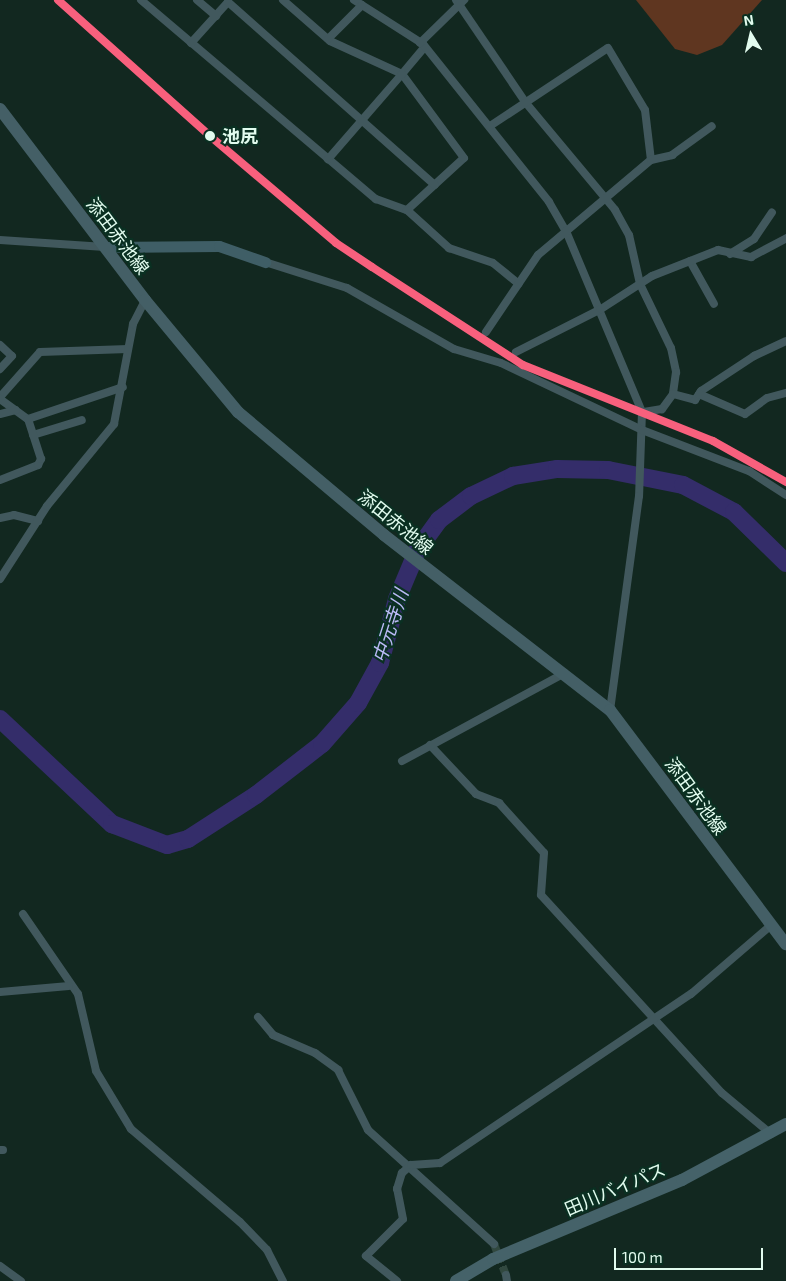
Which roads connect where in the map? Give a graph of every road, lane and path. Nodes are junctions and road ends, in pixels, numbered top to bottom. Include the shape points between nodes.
1 (141, 0) edge
2 (197, 0) edge
3 (283, 0) edge
4 (354, 0) edge
5 (460, 2) edge
6 (362, 5) junction
7 (216, 16) junction
8 (328, 39) junction
9 (191, 43) junction
10 (423, 45) junction
11 (402, 74) junction
12 (526, 103) junction
13 (0, 109) edge
14 (364, 118) junction
15 (490, 126) junction
16 (712, 126) dead end
17 (328, 159) junction
18 (651, 160) junction
19 (435, 184) junction
20 (606, 202) junction
21 (407, 210) junction
22 (772, 212) dead end
23 (566, 231) junction
24 (786, 238) edge
25 (0, 240) edge
26 (106, 247) junction
27 (730, 254) junction
28 (690, 261) junction
29 (265, 262) joint
30 (519, 284) junction
31 (640, 284) junction
32 (145, 300) junction
33 (714, 304) dead end
34 (600, 309) junction
35 (486, 332) dead end
36 (786, 341) edge
37 (0, 345) edge
38 (128, 349) junction
39 (516, 352) dead end
40 (0, 369) edge
41 (123, 387) junction
42 (786, 392) edge
43 (673, 394) junction
44 (699, 394) junction
45 (0, 396) edge
46 (16, 410) junction
47 (642, 412) junction
48 (0, 414) edge
49 (28, 419) junction
50 (82, 420) dead end
51 (642, 430) junction
52 (33, 435) junction
53 (0, 480) edge
54 (786, 495) edge
55 (0, 518) edge
56 (38, 521) junction
57 (0, 579) edge
58 (565, 673) junction
59 (610, 710) junction
60 (430, 745) junction
61 (402, 761) dead end
62 (23, 914) dead end
63 (770, 926) junction
64 (786, 944) edge
65 (68, 986) junction
66 (0, 992) edge
67 (258, 1017) dead end
68 (652, 1019) junction
69 (786, 1124) edge
70 (771, 1134) junction
71 (411, 1165) junction
72 (494, 1244) tunnel mouth
73 (0, 1266) edge
74 (22, 1281) edge
75 (283, 1281) edge
76 (398, 1281) edge
77 (456, 1281) edge

1 - 9 street
2 - 7 street
3 - 8 street
4 - 6 street
5 - 10 street
5 - 12 street
6 - 8 street
6 - 10 street
7 - 9 street
7 - 14 street via 228,2
8 - 11 street
9 - 17 street
10 - 11 street
10 - 15 street
11 - 14 street
11 - 19 street via 464,158
12 - 15 street
12 - 18 street via 608,48 645,110
12 - 20 street
13 - 26 main road, 添田赤池線
14 - 17 street
14 - 19 street
15 - 23 street
16 - 18 street via 672,155
17 - 21 street via 376,199
18 - 20 street
19 - 21 street
20 - 23 street
20 - 31 street via 629,235
21 - 30 street via 449,248 493,263
22 - 27 street via 754,239
23 - 30 street via 538,255
23 - 34 street
24 - 27 street via 751,257
25 - 26 street
26 - 29 main road via 219,246
26 - 32 main road, 添田赤池線
27 - 28 street via 718,250
28 - 31 street
28 - 33 street
29 - 51 street via 347,288 454,349 501,363
30 - 35 street
31 - 34 street
31 - 43 street via 671,348 676,372
32 - 38 street via 133,324
32 - 58 main road, 添田赤池線 via 238,412 435,576
34 - 39 street
34 - 47 street
36 - 44 street via 754,356
37 - 40 street via 12,356
38 - 41 street
38 - 45 street via 40,352
41 - 49 street
41 - 56 street via 114,424
42 - 44 street via 767,398 745,414
43 - 44 street via 695,400
43 - 47 street via 662,409
45 - 46 street
46 - 48 street
46 - 49 street
47 - 51 street
49 - 52 street
50 - 52 street
51 - 54 street via 749,471
51 - 59 street via 639,496
52 - 53 street via 38,465
55 - 56 street via 14,515
56 - 57 street
58 - 59 main road, 添田赤池線
58 - 60 street
59 - 63 main road, 添田赤池線
60 - 61 street
60 - 68 street via 476,794 499,803 544,853 541,894
62 - 65 street
63 - 64 main road, 添田赤池線
63 - 68 street via 691,994
65 - 66 street
65 - 75 street via 78,994 96,1071 131,1129 240,1222 267,1250
67 - 71 street via 273,1035 315,1053 338,1070 368,1130
68 - 70 street via 722,1093
68 - 71 street via 440,1163
69 - 70 highway, 田川バイパス
70 - 77 highway, 田川バイパス via 682,1180 494,1259
71 - 72 street via 467,1223
71 - 76 street via 397,1189 403,1219 366,1256
73 - 74 street

